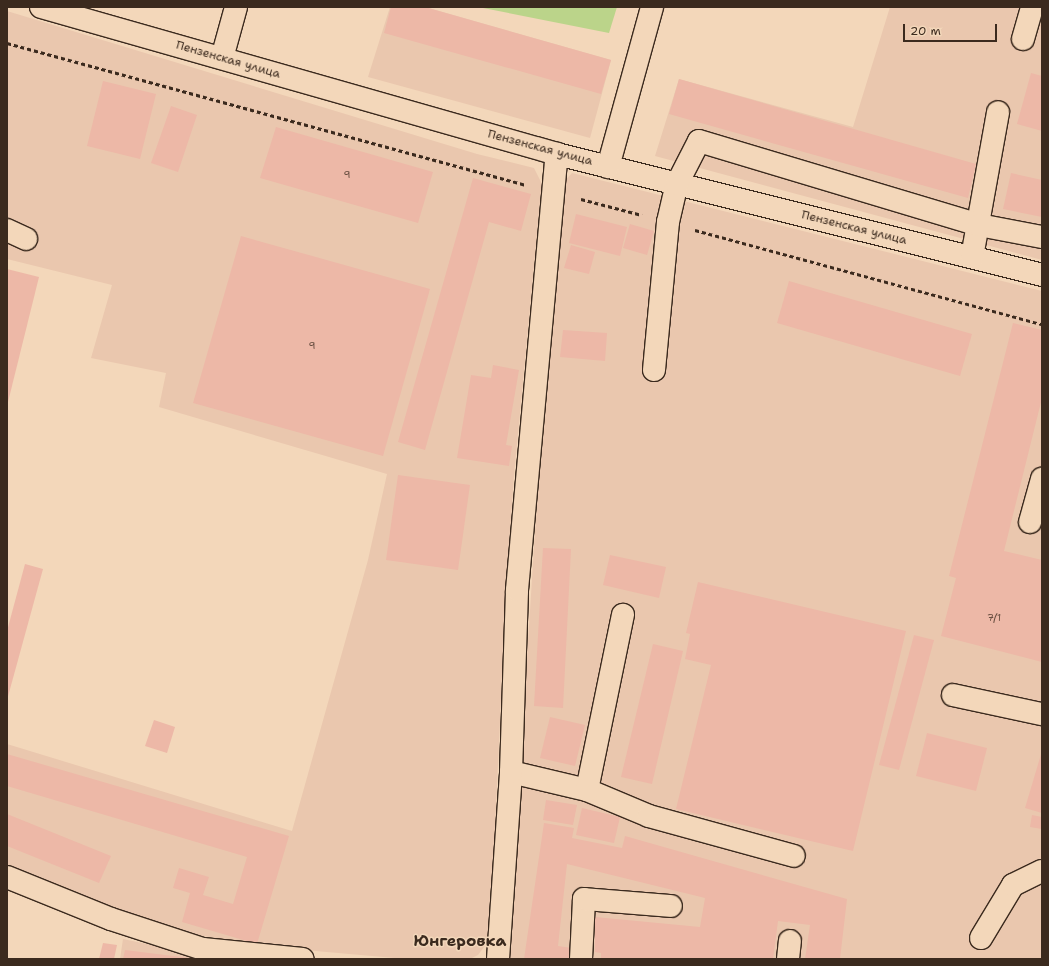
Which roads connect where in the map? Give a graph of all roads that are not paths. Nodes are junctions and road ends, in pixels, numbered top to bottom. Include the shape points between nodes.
1 (41, 7) edge
2 (236, 7) edge
3 (652, 7) edge
4 (1032, 7) edge
5 (1023, 39) dead end
6 (222, 58) junction
7 (998, 112) dead end
8 (557, 154) junction
9 (608, 167) junction
10 (677, 184) junction
11 (979, 225) junction
12 (1042, 237) edge
13 (972, 257) junction
14 (1042, 274) edge
15 (654, 370) dead end
16 (1042, 479) edge
17 (1030, 522) dead end
18 (623, 616) dead end
19 (953, 695) dead end
20 (1042, 714) edge
21 (511, 772) junction
22 (587, 790) junction
23 (794, 856) dead end
24 (1042, 871) edge
25 (7, 877) edge
26 (671, 906) dead end
27 (981, 938) dead end
28 (303, 959) edge
29 (498, 959) edge
30 (581, 959) edge

1 - 6 street, Пензенская улица
2 - 6 street
3 - 9 street
4 - 5 street
6 - 8 street, Пензенская улица
7 - 11 street
8 - 9 street, Пензенская улица
8 - 21 street via 517,590
9 - 10 street, Пензенская улица
10 - 11 street via 699,141
10 - 13 street, Пензенская улица
10 - 15 street via 668,222
11 - 12 street
11 - 13 street
13 - 14 street, Пензенская улица
16 - 17 street
18 - 22 street
19 - 20 street
21 - 22 street
21 - 29 street
22 - 23 street via 649,816
24 - 27 street via 1013,885
25 - 28 street via 111,919 203,949
26 - 30 street via 584,899

